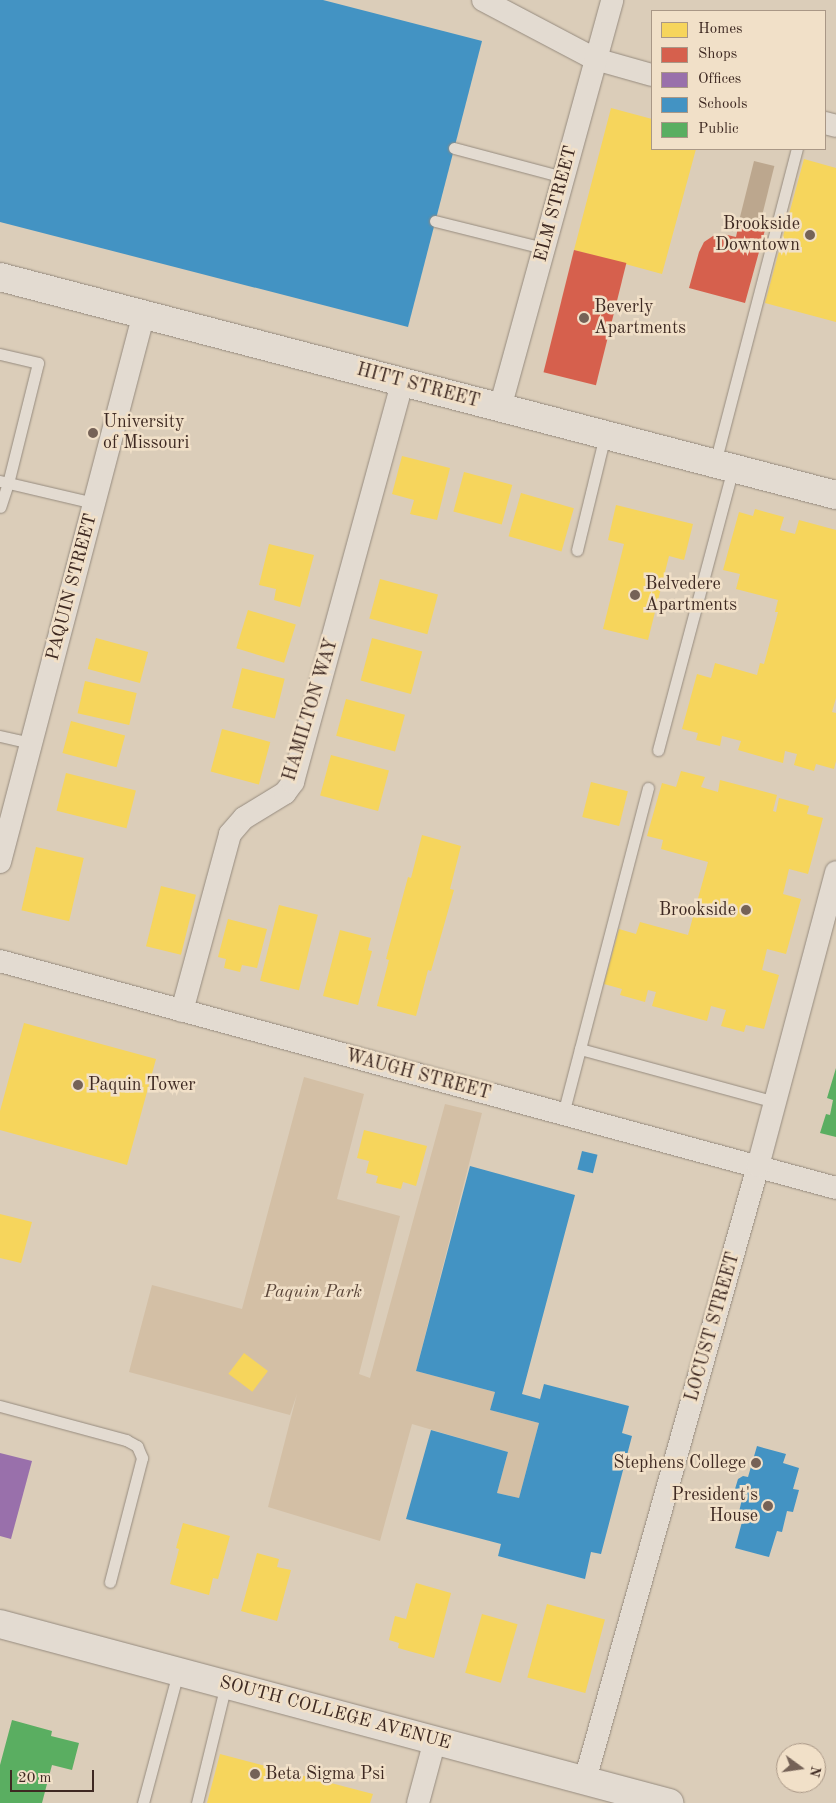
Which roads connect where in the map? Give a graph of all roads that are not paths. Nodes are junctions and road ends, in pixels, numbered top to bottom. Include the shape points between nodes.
1 (483, 0) edge
2 (612, 0) edge
3 (595, 59) junction
4 (651, 75) edge
5 (454, 148) dead end
6 (797, 150) edge
7 (563, 176) junction
8 (435, 221) dead end
9 (543, 248) junction
10 (0, 277) edge
11 (144, 313) junction
12 (0, 354) edge
13 (402, 383) junction
14 (500, 408) junction
15 (605, 435) junction
16 (724, 466) junction
17 (4, 482) edge
18 (836, 495) edge
19 (94, 503) junction
20 (0, 507) edge
21 (577, 550) dead end
22 (0, 736) edge
23 (31, 743) junction
24 (658, 750) dead end
25 (648, 788) dead end
26 (0, 862) edge
27 (836, 872) edge
28 (0, 961) edge
29 (182, 1011) junction
30 (580, 1049) junction
31 (775, 1102) junction
32 (563, 1114) junction
33 (758, 1166) junction
34 (836, 1188) edge
35 (0, 1406) edge
36 (110, 1582) dead end
37 (0, 1624) edge
38 (178, 1672) junction
39 (226, 1684) junction
40 (435, 1740) junction
41 (585, 1780) junction
42 (143, 1803) edge
43 (197, 1803) edge
44 (418, 1803) edge
45 (669, 1803) edge

1 - 3 street
2 - 3 street, ELM STREET
3 - 4 street
3 - 7 street, ELM STREET
5 - 7 lane
6 - 16 lane
7 - 9 street, ELM STREET
8 - 9 lane
9 - 14 street, ELM STREET
10 - 11 street, HITT STREET
11 - 13 street, HITT STREET
11 - 19 street, PAQUIN STREET
12 - 17 lane via 38,363
13 - 14 street, HITT STREET
13 - 29 street, HAMILTON WAY via 292,782 284,793 244,818 230,834
14 - 15 street, HITT STREET
15 - 16 street, HITT STREET
15 - 21 lane
16 - 18 street, HITT STREET
16 - 24 lane
17 - 19 lane
17 - 20 lane
19 - 23 street, PAQUIN STREET
22 - 23 lane
23 - 26 street, PAQUIN STREET
25 - 30 lane
27 - 31 street, LOCUST STREET
28 - 29 street, WAUGH STREET
29 - 32 street, WAUGH STREET
30 - 31 lane
30 - 32 lane
31 - 33 street, LOCUST STREET
32 - 33 street, WAUGH STREET
33 - 34 street, WAUGH STREET
33 - 41 street, LOCUST STREET
35 - 36 lane via 126,1440 137,1446 142,1458
37 - 38 street, SOUTH COLLEGE AVENUE
38 - 39 street, SOUTH COLLEGE AVENUE
38 - 42 lane
39 - 40 street, SOUTH COLLEGE AVENUE
39 - 43 lane
40 - 41 street, SOUTH COLLEGE AVENUE
40 - 44 street
41 - 45 street, SOUTH COLLEGE AVENUE

